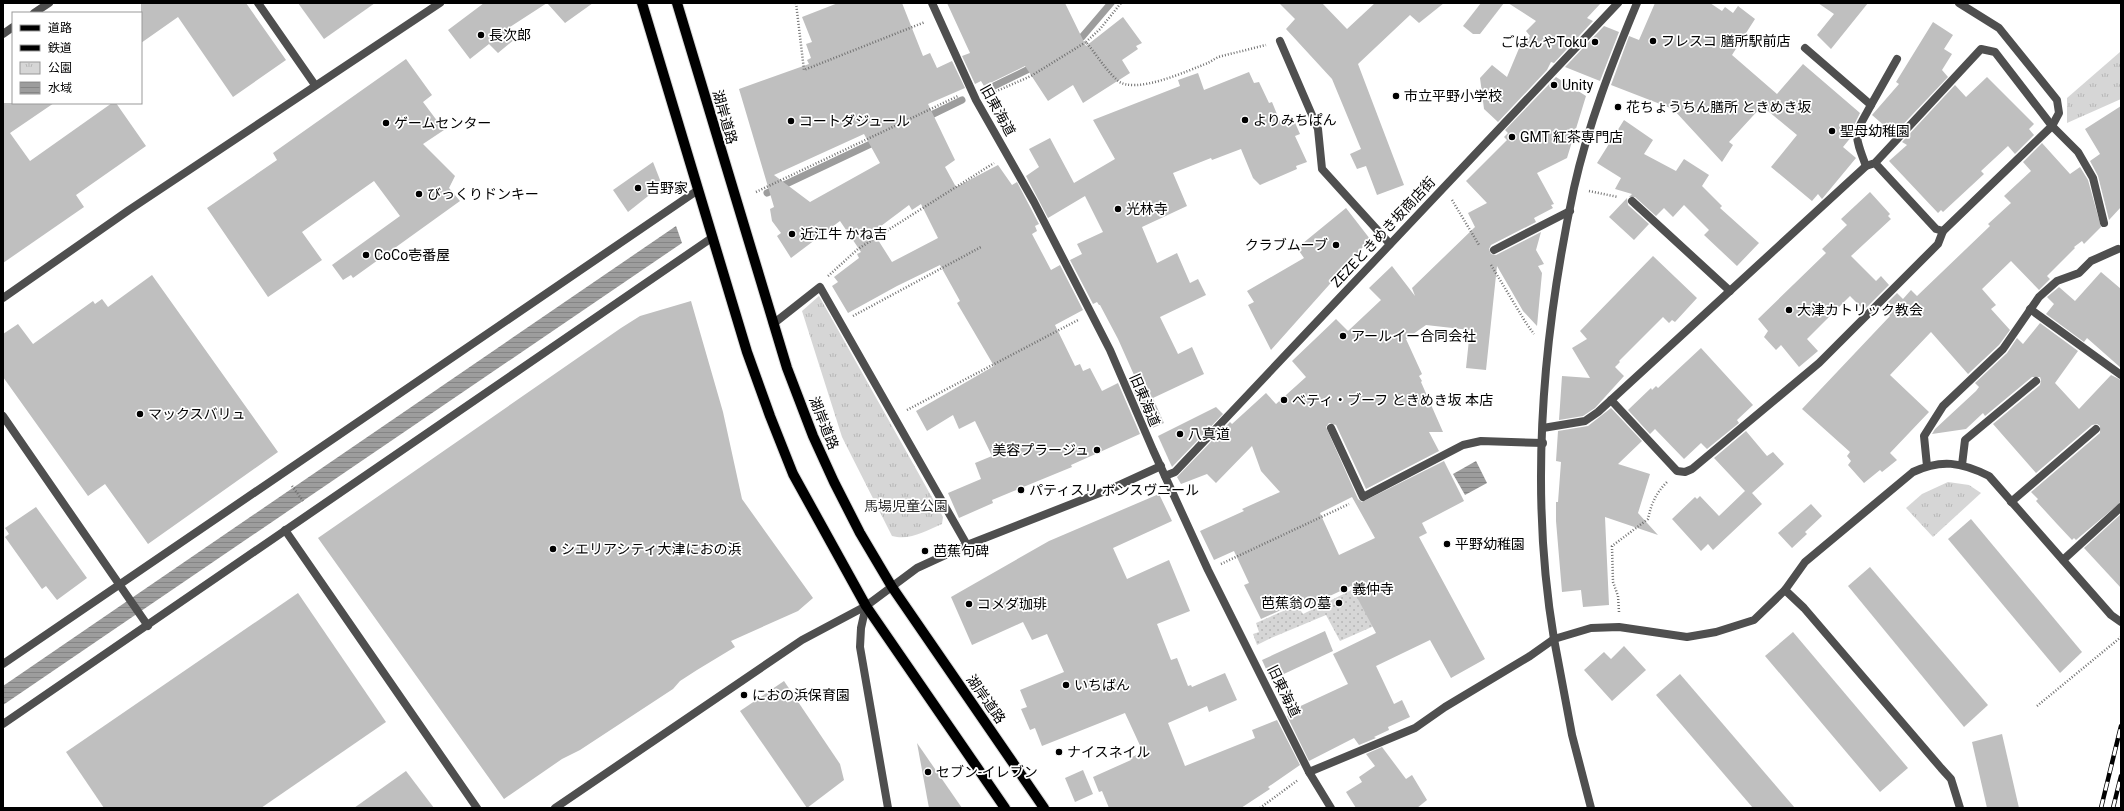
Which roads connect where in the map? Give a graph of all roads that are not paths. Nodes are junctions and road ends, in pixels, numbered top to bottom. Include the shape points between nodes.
1 (49, 3) edge
2 (258, 3) edge
3 (440, 3) edge
4 (642, 3) edge
5 (677, 3) edge
6 (932, 3) edge
7 (1618, 3) edge
8 (1637, 3) edge
9 (1959, 3) edge
10 (36, 12) edge
11 (12, 28) edge
12 (3, 34) edge
13 (1280, 41) road end
14 (1804, 48) dead end
15 (1897, 58) dead end
16 (315, 85) junction
17 (1871, 105) junction
18 (2052, 126) junction
19 (1875, 163) junction
20 (1866, 166) junction
21 (698, 190) junction
22 (1632, 201) dead end
23 (1570, 211) junction
24 (2104, 223) dead end
25 (1943, 232) junction
26 (713, 237) junction
27 (1390, 244) junction
28 (2118, 249) dead end
29 (1494, 250) dead end
30 (1730, 291) junction
31 (3, 298) edge
32 (2030, 309) junction
33 (772, 324) junction
34 (2121, 375) edge
35 (2036, 381) dead end
36 (1611, 400) junction
37 (3, 416) edge
38 (1331, 428) dead end
39 (1543, 428) junction
40 (2096, 429) dead end
41 (1543, 443) junction
42 (1962, 465) junction
43 (1161, 466) junction
44 (1927, 466) junction
45 (1165, 476) junction
46 (2011, 502) junction
47 (2121, 507) edge
48 (285, 530) junction
49 (967, 544) junction
50 (2063, 560) junction
51 (119, 585) junction
52 (892, 587) junction
53 (1785, 590) junction
54 (866, 606) junction
55 (2121, 622) edge
56 (148, 626) junction
57 (1554, 639) junction
58 (3, 664) edge
59 (3, 724) edge
60 (1309, 772) junction
61 (477, 808) edge
62 (555, 808) edge
63 (888, 808) edge
64 (1005, 808) edge
65 (1044, 808) edge
66 (1331, 808) edge
67 (1592, 808) edge
68 (1960, 808) edge

1 - 10 street
2 - 16 street
3 - 16 street
4 - 21 main road
5 - 33 main road, 湖岸道路
6 - 43 street, 旧東海道 via 976,100 1008,155 1110,350
7 - 27 street, ZEZEときめき坂商店街
8 - 23 street via 1614,58 1587,141
9 - 18 street via 1999,28 2057,100 2058,113
11 - 12 street
13 - 27 street via 1318,130 1322,168
14 - 17 street
15 - 17 street
16 - 31 street
17 - 20 street via 1857,131 1856,140
18 - 19 street via 1995,52 1981,49
18 - 24 street via 2078,152 2093,178
18 - 25 street
19 - 20 street
19 - 25 street via 1936,229
20 - 30 street
21 - 26 main road
21 - 51 street
22 - 30 street
23 - 29 street
23 - 39 street via 1553,303
25 - 36 street via 1938,244 1819,363 1692,470 1677,471
26 - 48 street
26 - 54 main road via 747,352 793,474
27 - 45 street, ZEZEときめき坂商店街 via 1175,472
28 - 32 street via 2092,261 2079,273 2057,281
30 - 36 street
32 - 34 street
32 - 44 street via 2004,349 1943,406 1924,436
33 - 49 street via 820,288
33 - 52 main road, 湖岸道路 via 816,442 860,533
35 - 42 street via 1965,440
36 - 39 street via 1585,421
37 - 51 street
38 - 41 street via 1363,497 1463,445 1481,441
39 - 41 street
40 - 46 street
41 - 57 street via 1542,495 1546,584
42 - 44 street via 1948,463
42 - 46 street via 1970,466 1989,476
43 - 45 street, 旧東海道
43 - 49 street via 1115,487
44 - 53 street via 1913,472 1805,562
45 - 60 street, 旧東海道 via 1208,570
46 - 50 street
47 - 50 street
48 - 56 street
48 - 61 street
49 - 52 street via 917,568
50 - 55 street via 2111,615
51 - 56 street
51 - 58 street
52 - 54 street
52 - 65 main road, 湖岸道路
53 - 57 street via 1754,620 1716,632 1687,637 1619,627 1591,628
53 - 68 street via 1804,608 1951,779
54 - 62 street via 802,640
54 - 63 street via 860,647
54 - 64 main road
56 - 59 street
57 - 60 street via 1415,728
57 - 67 street via 1572,735
60 - 66 street, 旧東海道

